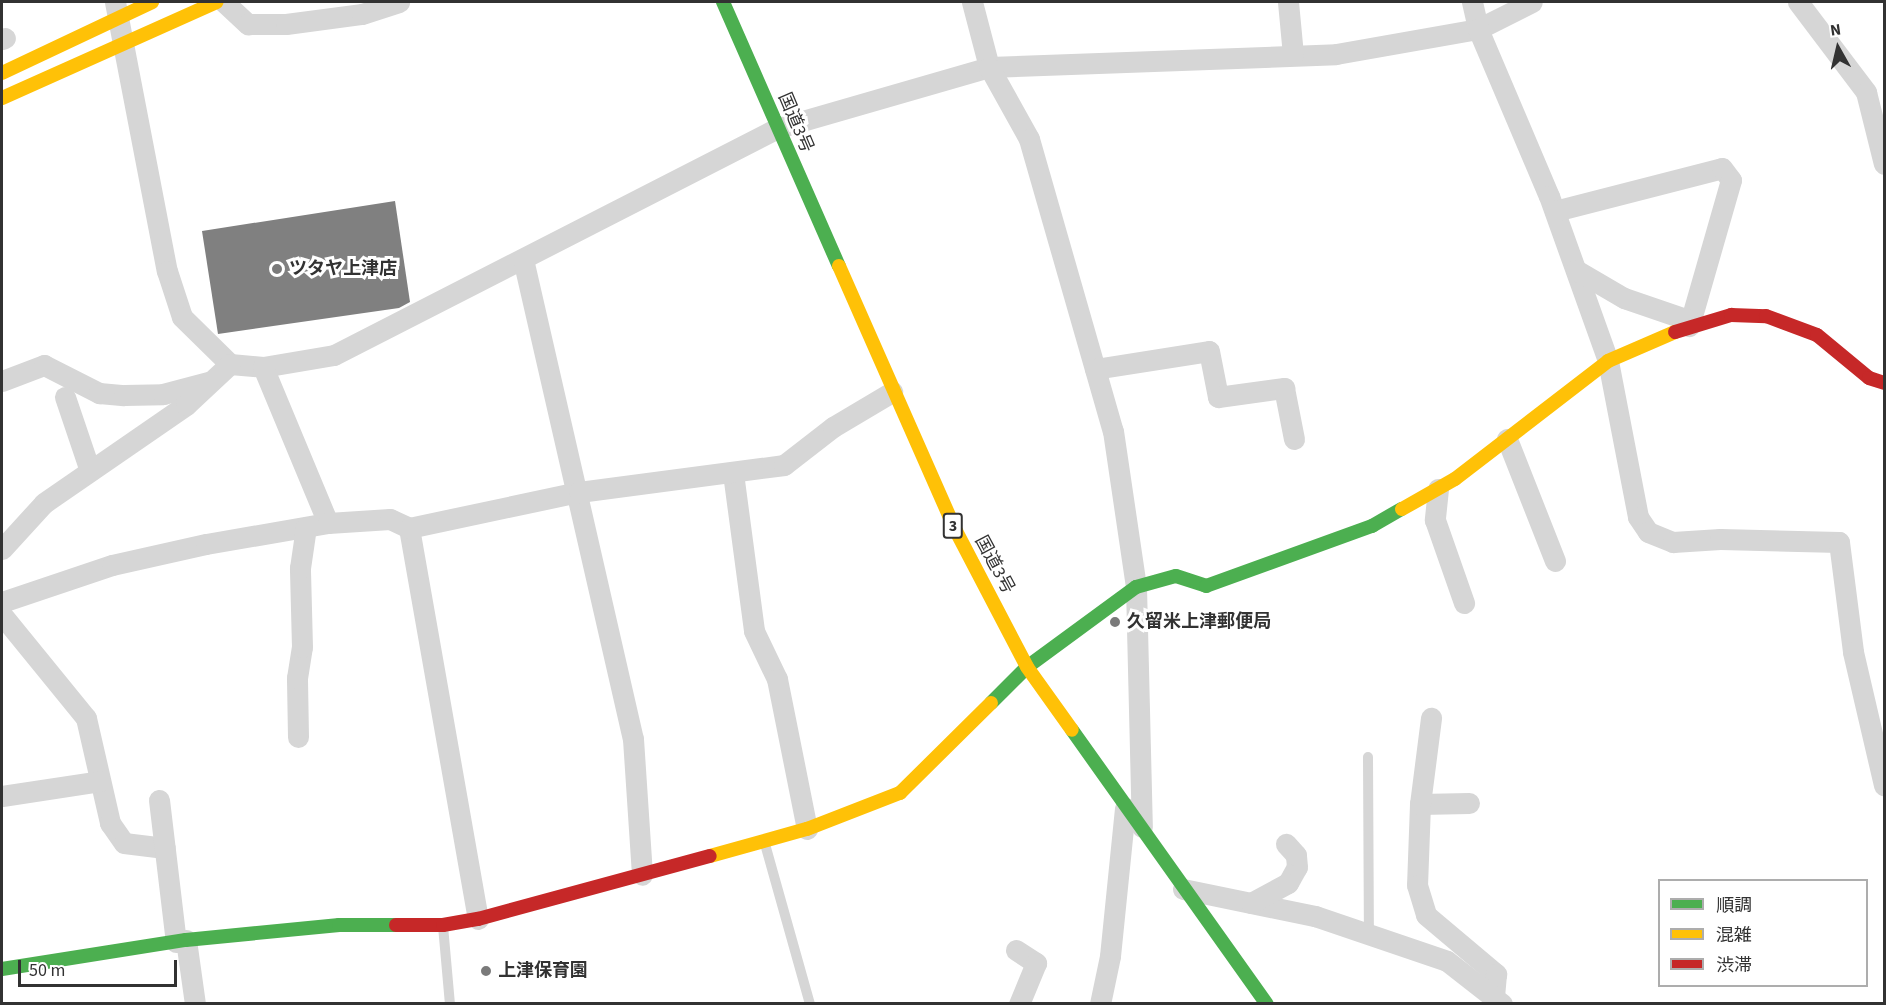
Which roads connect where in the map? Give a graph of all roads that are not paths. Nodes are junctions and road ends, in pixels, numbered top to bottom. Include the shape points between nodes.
1 (152, 2) edge
2 (217, 2) edge
3 (224, 2) edge
4 (399, 2) edge
5 (723, 2) edge
6 (972, 2) edge
7 (1288, 2) edge
8 (1472, 2) edge
9 (1532, 2) edge
10 (1798, 2) edge
11 (117, 9) edge
12 (1478, 29) junction
13 (126, 45) junction
14 (1293, 55) junction
15 (989, 67) junction
16 (2, 73) edge
17 (2, 98) edge
18 (778, 128) junction
19 (1884, 164) edge
20 (1555, 211) junction
21 (522, 259) junction
22 (1576, 270) junction
23 (1690, 324) junction
24 (1608, 361) junction
25 (230, 364) junction
26 (263, 367) junction
27 (1095, 369) junction
28 (2, 381) edge
29 (211, 381) junction
30 (1884, 383) edge
31 (892, 392) junction
32 (65, 398) dead end
33 (1294, 439) dead end
34 (1507, 439) junction
35 (90, 471) junction
36 (733, 473) junction
37 (1438, 489) junction
38 (579, 492) junction
39 (328, 523) junction
40 (306, 527) junction
41 (409, 528) junction
42 (2, 549) edge
43 (1556, 561) dead end
44 (1136, 587) junction
45 (2, 602) edge
46 (1464, 603) dead end
47 (2, 615) edge
48 (1027, 667) junction
49 (1431, 718) dead end
50 (298, 737) dead end
51 (1368, 757) dead end
52 (100, 781) junction
53 (1884, 784) edge
54 (2, 796) edge
55 (159, 800) dead end
56 (1469, 803) dead end
57 (1420, 804) junction
58 (1125, 808) junction
59 (807, 830) junction
60 (1142, 832) junction
61 (765, 843) junction
62 (1286, 844) dead end
63 (165, 848) junction
64 (642, 875) junction
65 (1183, 889) junction
66 (1251, 903) junction
67 (478, 919) junction
68 (443, 925) junction
69 (1369, 934) junction
70 (181, 941) junction
71 (1016, 950) dead end
72 (2, 969) edge
73 (1498, 1000) edge
74 (195, 1004) edge
75 (450, 1004) edge
76 (810, 1004) edge
77 (1019, 1004) edge
78 (1100, 1004) edge
79 (1267, 1004) edge

1 - 11 main road
2 - 13 main road
3 - 4 street via 248,24 286,24 362,14
5 - 18 main road, 国道3号 / 3
6 - 15 street
7 - 14 street
8 - 12 street
9 - 12 street
10 - 19 street via 1866,92
11 - 13 street
11 - 16 main road
12 - 14 street via 1336,54
12 - 20 street
13 - 17 main road
13 - 25 street via 167,271 182,317
14 - 15 street
15 - 18 street
15 - 27 street via 1029,139
18 - 21 street
18 - 31 main road, 国道3号 / 3
20 - 22 street
20 - 23 street via 1722,168 1731,180
21 - 26 street via 334,355
21 - 38 street
22 - 23 street via 1624,297
22 - 24 street
23 - 24 main road
23 - 30 main road via 1731,315 1766,316 1817,334 1869,378
24 - 34 main road
24 - 53 street via 1638,517 1648,532 1673,542 1839,542 1853,652
25 - 26 street
25 - 29 street
26 - 39 street
27 - 33 street via 1209,351 1218,397 1284,388
27 - 44 street via 1113,431
28 - 29 street via 44,365 99,393 163,394
29 - 35 street via 186,405
31 - 36 street via 833,427 784,465
31 - 48 main road, 国道3号 / 3 via 956,531
32 - 35 street
34 - 37 main road
34 - 43 street
35 - 42 street via 44,502
36 - 38 street
36 - 59 street via 754,631 777,679
37 - 44 main road via 1372,526 1244,575 1206,586 1176,576
37 - 46 street via 1435,520
38 - 41 street
38 - 64 street via 633,739
39 - 40 street
39 - 41 street via 390,519
40 - 45 street via 112,565
40 - 50 street via 300,568
41 - 67 street
44 - 48 main road
44 - 60 street
47 - 52 street via 86,718
48 - 58 main road, 国道3号 / 3
48 - 59 main road via 900,793
49 - 57 street
51 - 69 lane
52 - 54 street
52 - 63 street via 110,823 124,843
55 - 63 street
56 - 57 street
57 - 73 street via 1417,885 1426,915 1496,974
58 - 60 main road, 国道3号 / 3
58 - 78 street via 1110,956
59 - 61 main road
60 - 65 main road, 国道3号 / 3
61 - 64 main road
61 - 76 lane
62 - 66 street via 1296,855 1297,867 1288,883
63 - 70 street
64 - 67 main road
65 - 66 street
65 - 79 main road, 国道3号 / 3
66 - 69 street via 1315,916
67 - 68 main road
68 - 70 main road via 339,925
68 - 75 lane
69 - 73 street via 1447,961
70 - 72 main road
70 - 74 street
71 - 77 street via 1036,963

